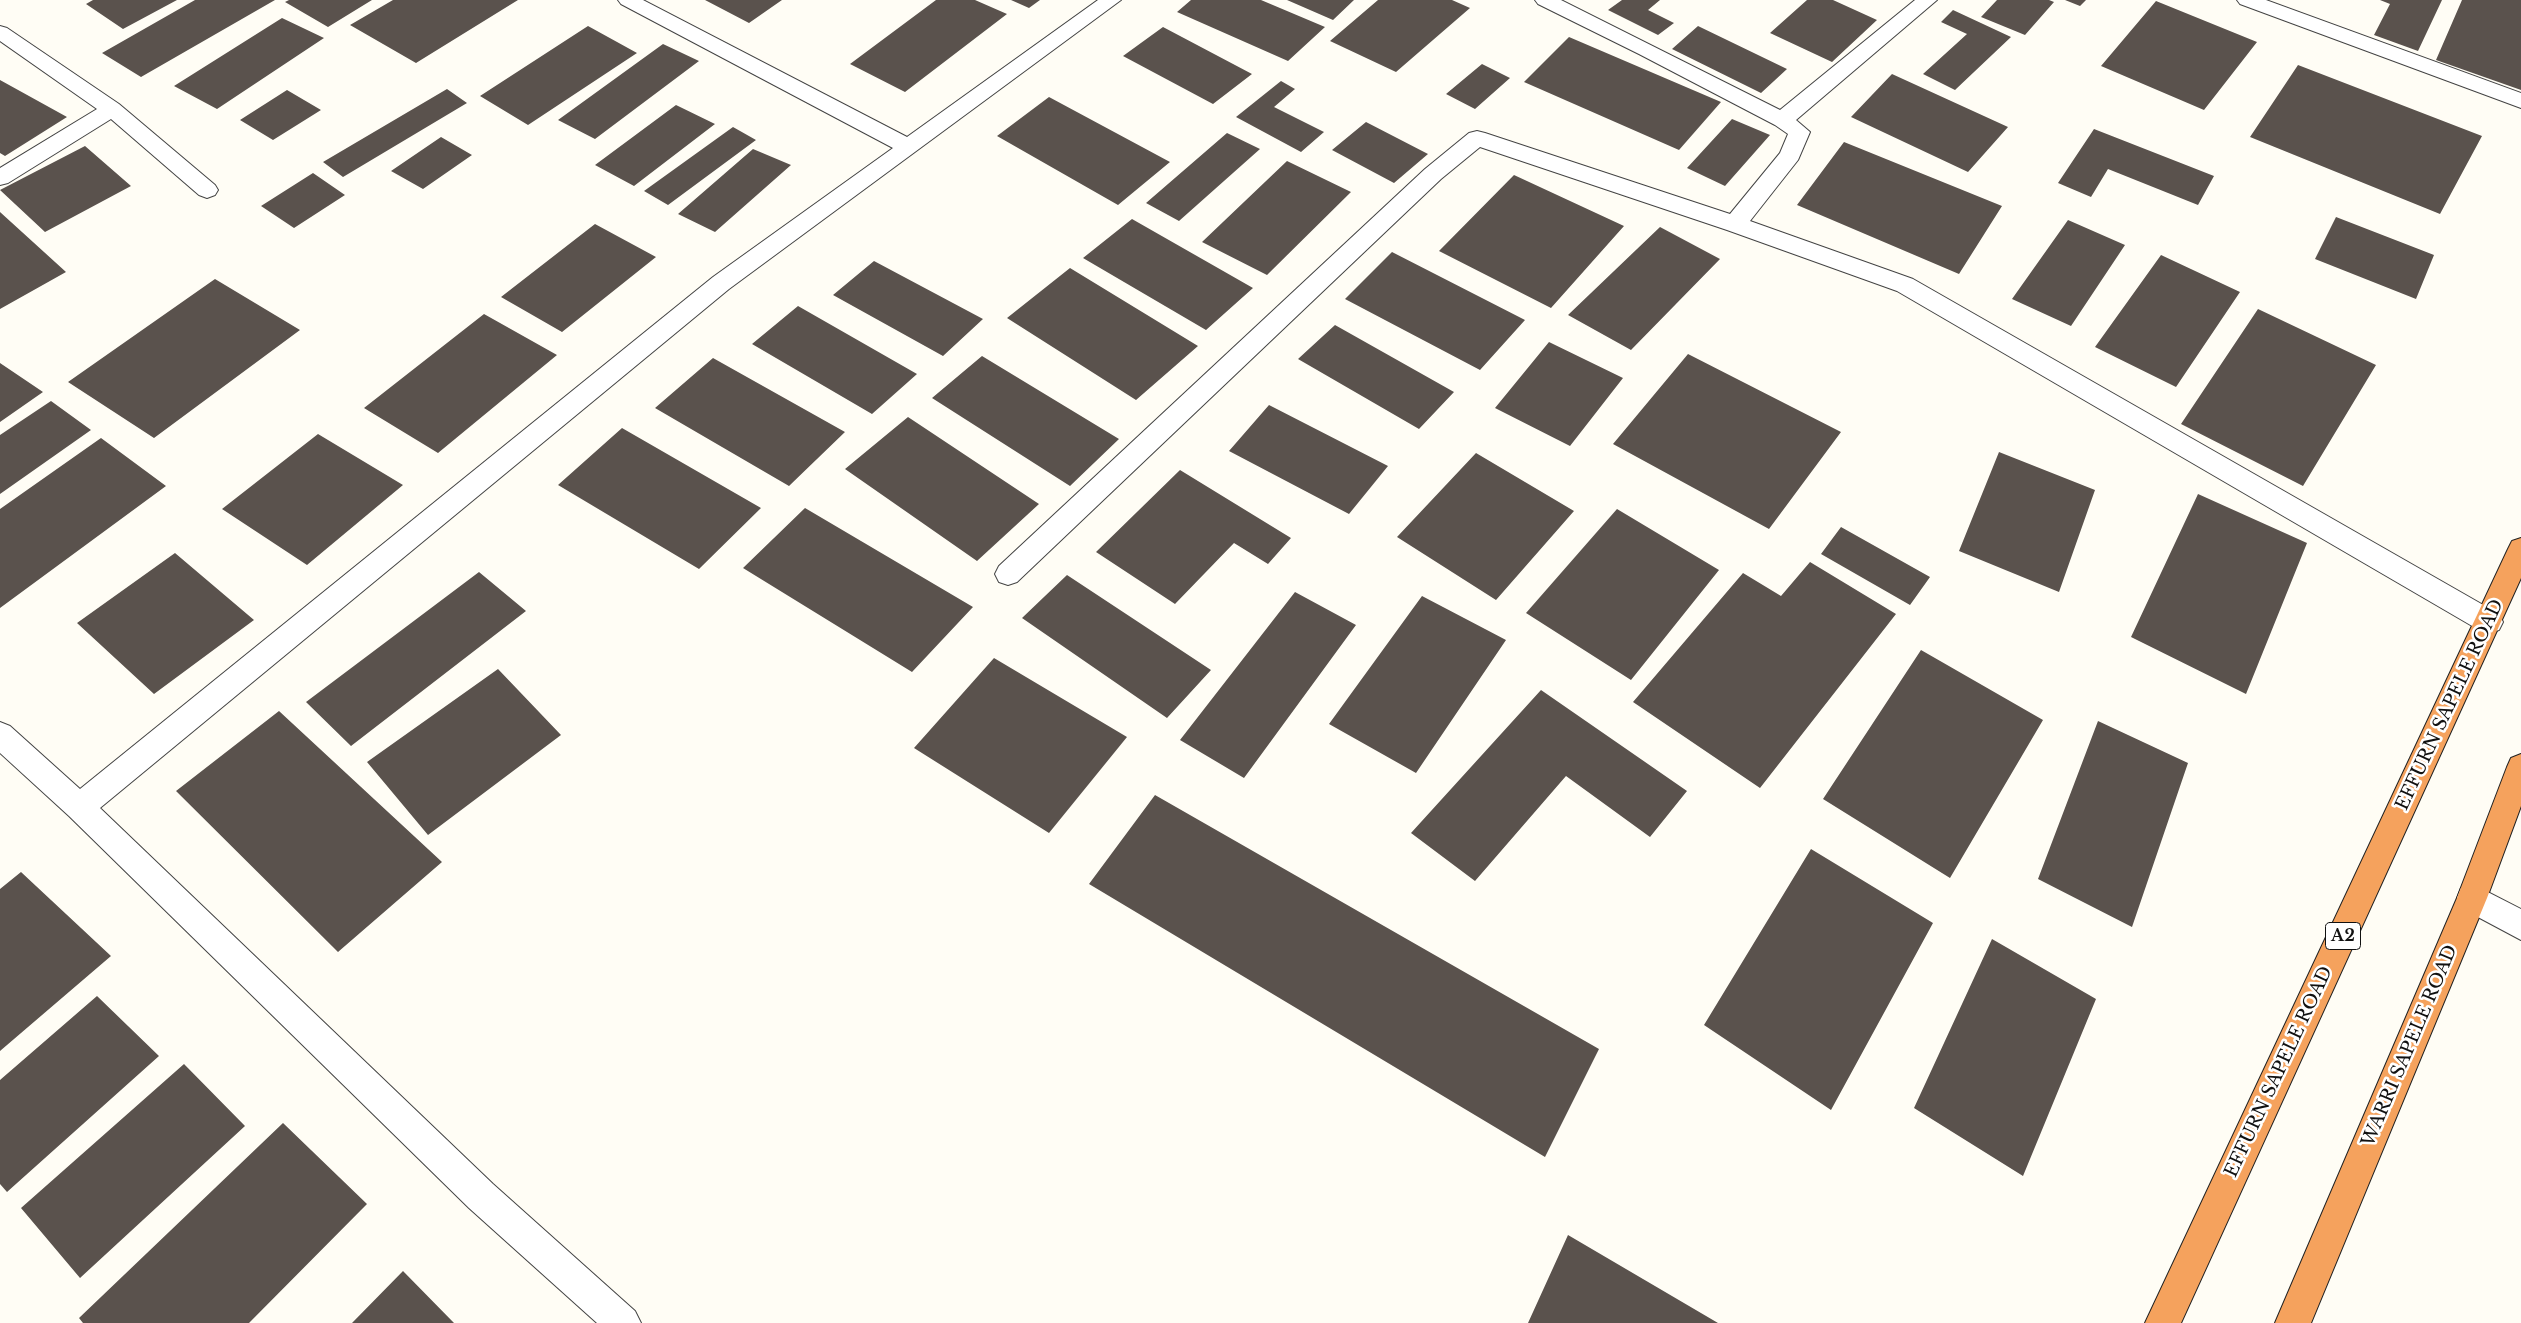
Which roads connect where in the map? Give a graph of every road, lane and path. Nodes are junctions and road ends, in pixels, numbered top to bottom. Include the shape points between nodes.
1 (628, 0) edge
2 (1111, 0) edge
3 (1545, 0) edge
4 (1927, 0) edge
5 (2248, 0) edge
6 (0, 32) edge
7 (2521, 101) edge
8 (112, 109) junction
9 (1782, 120) junction
10 (908, 147) junction
11 (0, 178) edge
12 (207, 190) dead end
13 (1735, 224) junction
14 (2521, 549) edge
15 (1008, 574) dead end
16 (2489, 622) junction
17 (0, 735) edge
18 (2521, 767) edge
19 (78, 808) junction
20 (2472, 898) junction
21 (2521, 925) edge
22 (623, 1323) edge
23 (2163, 1323) edge
24 (2293, 1323) edge

1 - 10 street
2 - 10 street
3 - 9 street
4 - 9 street
5 - 7 street
6 - 8 street
8 - 11 street
8 - 12 street
9 - 13 street via 1799,132 1790,155
10 - 19 street via 721,283
13 - 15 street via 1476,138 1433,174
13 - 16 street via 1905,285
14 - 16 highway, EFFURN SAPELE ROAD / A2
16 - 23 highway, EFFURN SAPELE ROAD / A2
17 - 19 street
18 - 20 highway, WARRI SAPELE ROAD
19 - 22 street via 481,1196
20 - 21 street
20 - 24 highway, WARRI SAPELE ROAD

